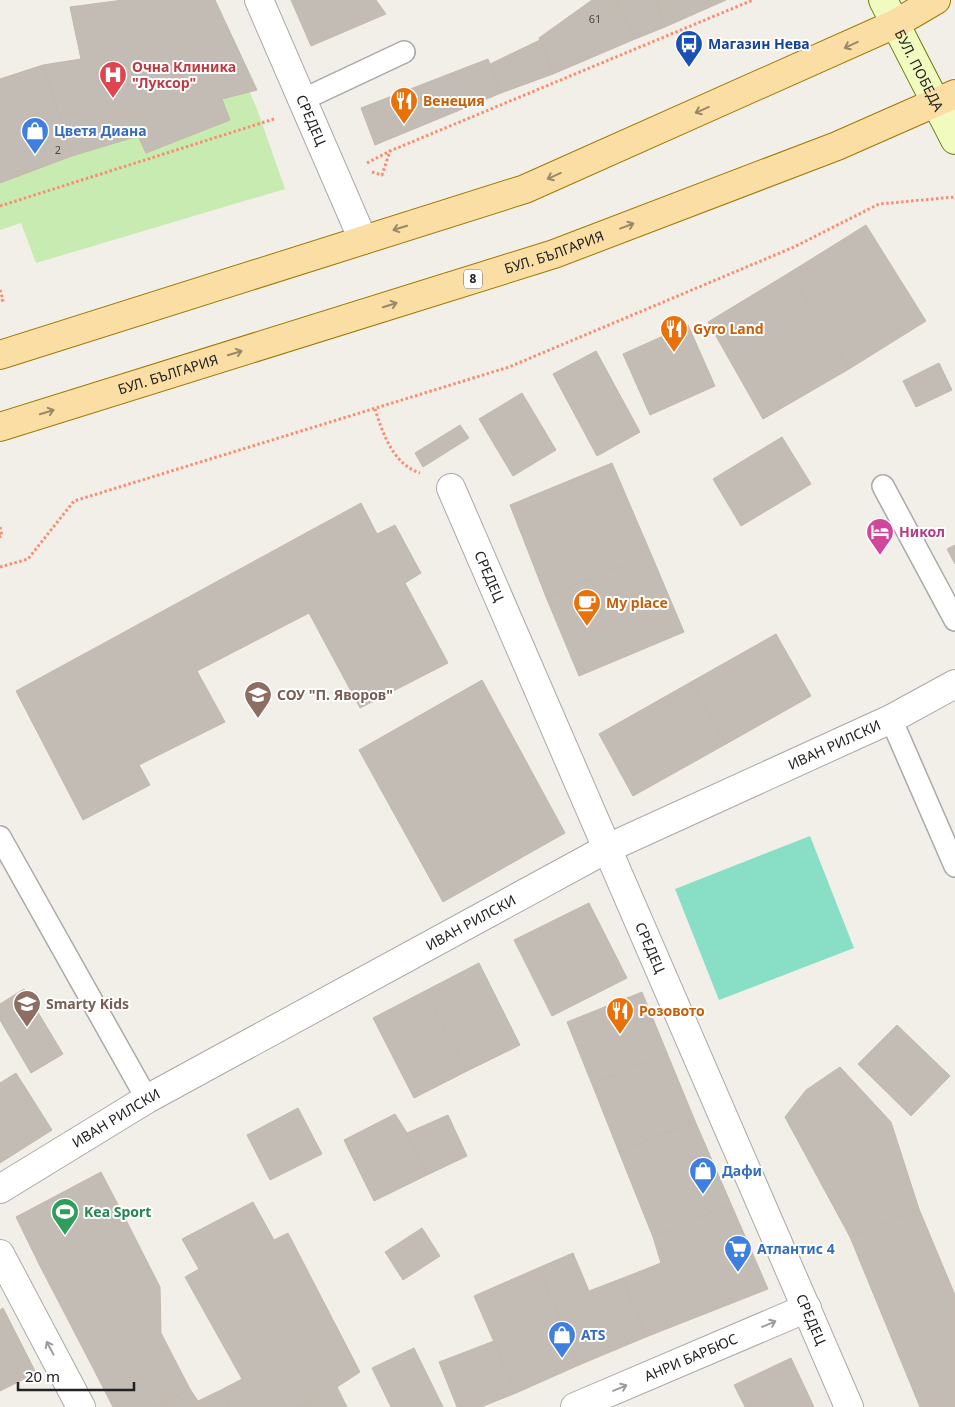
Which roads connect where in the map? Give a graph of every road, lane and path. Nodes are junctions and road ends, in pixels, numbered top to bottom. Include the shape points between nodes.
1 (259, 0) edge
2 (753, 0) edge
3 (883, 0) edge
4 (936, 0) edge
5 (895, 24) junction
6 (404, 52) dead end
7 (946, 99) edge
8 (304, 105) junction
9 (955, 140) edge
10 (390, 151) junction
11 (365, 163) dead end
12 (382, 175) dead end
13 (955, 197) edge
14 (0, 206) edge
15 (363, 240) junction
16 (0, 290) edge
17 (0, 301) edge
18 (0, 355) edge
19 (374, 409) junction
20 (0, 427) edge
21 (883, 486) dead end
22 (451, 488) joint
23 (0, 527) edge
24 (0, 537) edge
25 (0, 567) edge
26 (955, 620) edge
27 (955, 684) edge
28 (891, 719) junction
29 (608, 848) junction
30 (3, 851) edge
31 (955, 866) edge
32 (147, 1100) junction
33 (0, 1189) edge
34 (0, 1254) edge
35 (807, 1308) junction
36 (81, 1407) edge
37 (575, 1407) edge
38 (849, 1407) edge

1 - 8 street, СРЕДЕЦ
2 - 10 path
3 - 5 main road, БУЛ. ПОБЕДА
4 - 5 main road
5 - 7 main road, БУЛ. ПОБЕДА
5 -> 15 main road via 525,189
6 - 8 lane
7 - 9 main road, БУЛ. ПОБЕДА
20 -> 7 main road, БУЛ. БЪЛГАРИЯ / 8 via 554,254 837,146
8 - 14 path
8 - 15 street, СРЕДЕЦ
10 - 11 path
10 - 12 path
13 - 19 path via 879,204 794,247 509,367
15 - 18 main road
16 - 17 path via 3,300
19 - 22 path via 392,452 409,470 448,479
19 - 25 path via 74,501 28,559
21 - 26 lane
22 - 29 street, СРЕДЕЦ
23 - 24 path
27 - 28 street, ИВАН РИЛСКИ
28 - 29 street, ИВАН РИЛСКИ
28 - 31 lane
29 - 32 street, ИВАН РИЛСКИ
29 - 35 street, СРЕДЕЦ
30 - 32 lane
32 - 33 street, ИВАН РИЛСКИ
36 -> 34 street
37 -> 35 street, АНРИ БАРБЮС
35 - 38 street, СРЕДЕЦ

